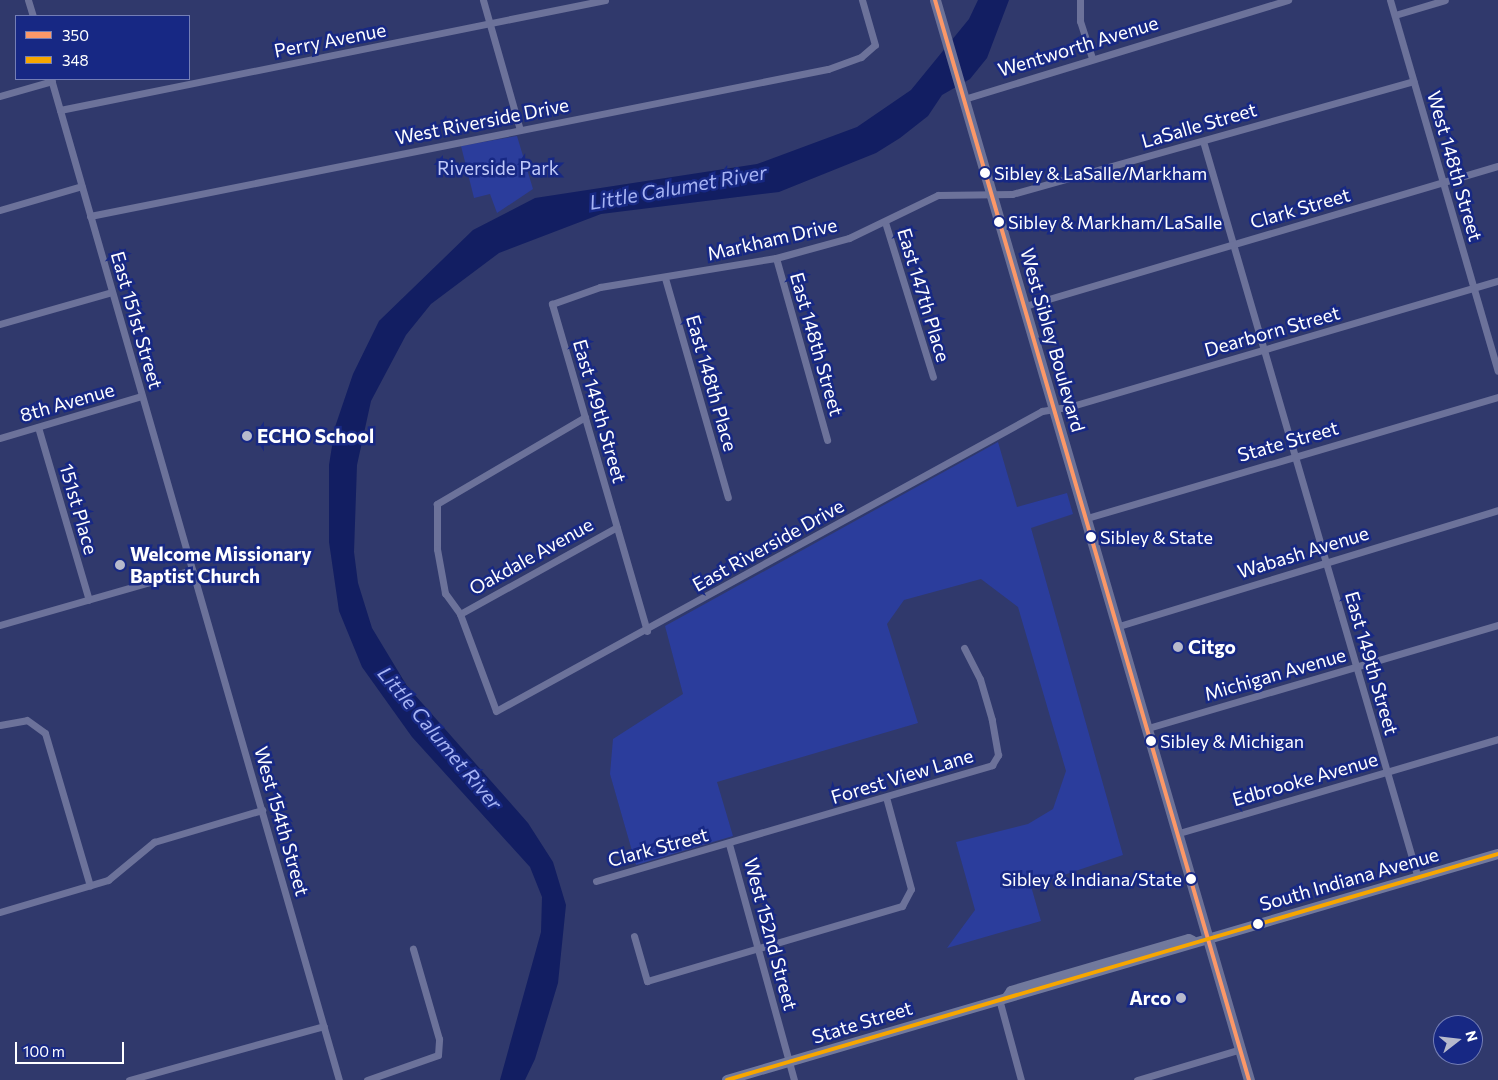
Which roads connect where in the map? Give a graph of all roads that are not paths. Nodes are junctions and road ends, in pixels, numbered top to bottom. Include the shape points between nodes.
1 (28, 0) edge
2 (482, 0) edge
3 (605, 0) edge
4 (862, 0) edge
5 (935, 0) edge
6 (1080, 0) edge
7 (1288, 0) edge
8 (1390, 0) edge
9 (1445, 0) edge
10 (1267, 3) edge
11 (33, 15) edge
12 (1395, 15) junction
13 (490, 24) junction
14 (1092, 58) junction
15 (51, 80) edge
16 (1413, 80) junction
17 (0, 96) edge
18 (963, 96) junction
19 (60, 110) junction
20 (520, 130) junction
21 (1203, 141) junction
22 (1498, 166) edge
23 (1443, 182) junction
24 (82, 186) junction
25 (992, 194) junction
26 (0, 210) edge
27 (90, 216) junction
28 (885, 222) junction
29 (1233, 244) junction
30 (776, 258) junction
31 (664, 278) junction
32 (1498, 281) edge
33 (1474, 288) junction
34 (112, 292) junction
35 (552, 304) joint
36 (1025, 306) junction
37 (0, 324) edge
38 (1264, 350) junction
39 (1498, 371) edge
40 (933, 377) dead end
41 (142, 396) junction
42 (1498, 397) edge
43 (1055, 409) junction
44 (585, 417) junction
45 (38, 427) junction
46 (0, 438) edge
47 (827, 440) dead end
48 (1296, 456) junction
49 (728, 496) dead end
50 (1498, 510) edge
51 (1087, 518) junction
52 (617, 527) junction
53 (1326, 562) junction
54 (192, 570) junction
55 (89, 600) junction
56 (460, 614) junction
57 (0, 625) edge
58 (1498, 625) edge
59 (1118, 626) junction
60 (647, 631) junction
61 (964, 648) dead end
62 (1357, 666) junction
63 (0, 726) edge
64 (1148, 728) junction
65 (1498, 739) edge
66 (1387, 771) junction
67 (886, 797) junction
68 (262, 810) junction
69 (1179, 833) junction
70 (729, 844) junction
71 (1498, 854) edge
72 (1418, 878) junction
73 (596, 881) dead end
74 (90, 886) junction
75 (0, 912) edge
76 (634, 936) dead end
77 (1209, 937) junction
78 (758, 948) junction
79 (412, 949) dead end
80 (1003, 998) junction
81 (324, 1026) junction
82 (1240, 1049) junction
83 (789, 1062) junction
84 (129, 1080) edge
85 (339, 1080) edge
86 (367, 1080) edge
87 (727, 1080) edge
88 (794, 1080) edge
89 (1022, 1080) edge
90 (1137, 1080) edge
91 (1249, 1080) edge

1 - 11 street
2 - 13 street
3 - 13 street, Perry Avenue
4 - 20 street, West Riverside Drive via 875,45 861,57 828,69
5 - 18 main road, West Sibley Boulevard
6 - 14 street via 1080,21
7 - 10 street, Wentworth Avenue
8 - 12 street, West 148th Street
9 - 12 street
10 - 14 street, Wentworth Avenue
12 - 16 street, West 148th Street
13 - 19 street, Perry Avenue
13 - 20 street
14 - 18 street, Wentworth Avenue
15 - 17 street
15 - 19 street, East 151st Street
16 - 21 street, LaSalle Street
16 - 23 street, West 148th Street
18 - 25 main road, West Sibley Boulevard
19 - 24 street, East 151st Street
20 - 27 street, West Riverside Drive
21 - 25 street, LaSalle Street via 1012,194
21 - 29 street, East 149th Street
22 - 23 street, Clark Street
23 - 29 street, Clark Street
23 - 33 street, West 148th Street
24 - 26 street
24 - 27 street, East 151st Street
25 - 28 street, Markham Drive via 938,194
25 - 36 main road, West Sibley Boulevard
27 - 34 street, East 151st Street
28 - 30 street, Markham Drive via 848,238
28 - 40 street, East 147th Place
29 - 36 street, Clark Street
29 - 38 street, East 149th Street
30 - 31 street, Markham Drive
30 - 47 street, East 148th Street
31 - 35 street, Markham Drive via 600,287
31 - 49 street, East 148th Place
32 - 33 street, Dearborn Street
33 - 38 street, Dearborn Street
33 - 39 street, West 148th Street
34 - 37 street
34 - 41 street, East 151st Street
35 - 44 street, East 149th Street
36 - 43 main road, West Sibley Boulevard
38 - 43 street, Dearborn Street
38 - 48 street, East 149th Street
41 - 45 street, 8th Avenue
41 - 54 street, East 151st Street
42 - 48 street, State Street
43 - 51 main road, West Sibley Boulevard
43 - 60 street, East Riverside Drive via 1042,411
44 - 52 street, East 149th Street
44 - 56 street via 437,504 436,549 445,593
45 - 46 street, 8th Avenue
45 - 55 street, 151st Place
48 - 51 street, State Street
48 - 53 street, East 149th Street
50 - 53 street, Wabash Avenue
51 - 59 main road, West Sibley Boulevard
52 - 56 street, Oakdale Avenue
52 - 60 street
53 - 59 street, Wabash Avenue
53 - 62 street, East 149th Street
54 - 55 street
54 - 68 street, West 154th Street
55 - 57 street
56 - 60 street, East Riverside Drive via 496,710
58 - 62 street, Michigan Avenue
59 - 64 main road, West Sibley Boulevard
61 - 67 street, Forest View Lane via 980,679 992,720 996,761
62 - 64 street, Michigan Avenue
62 - 66 street, East 149th Street
63 - 74 street via 26,720 37,727 50,748
64 - 69 main road, West Sibley Boulevard
65 - 66 street, Edbrooke Avenue
66 - 69 street, Edbrooke Avenue
66 - 72 street, East 149th Street
67 - 70 street, Forest View Lane
67 - 78 street via 911,889 907,902 887,912
68 - 74 street via 154,842 121,872
68 - 81 street, West 154th Street
69 - 77 main road, West Sibley Boulevard
70 - 73 street, Clark Street
70 - 78 street, West 152nd Street
71 - 72 main road, South Indiana Avenue
72 - 77 main road, South Indiana Avenue
74 - 75 street
76 - 78 street via 647,981
77 - 80 main road, State Street via 1190,940 1112,970
77 - 82 main road, West Sibley Boulevard
78 - 83 street, West 152nd Street
79 - 86 street via 440,1039 438,1055
80 - 83 main road, State Street
80 - 89 street
81 - 84 street
81 - 85 street, West 154th Street
82 - 90 street
82 - 91 main road, West Sibley Boulevard
83 - 87 main road, State Street
83 - 88 street, West 152nd Street

